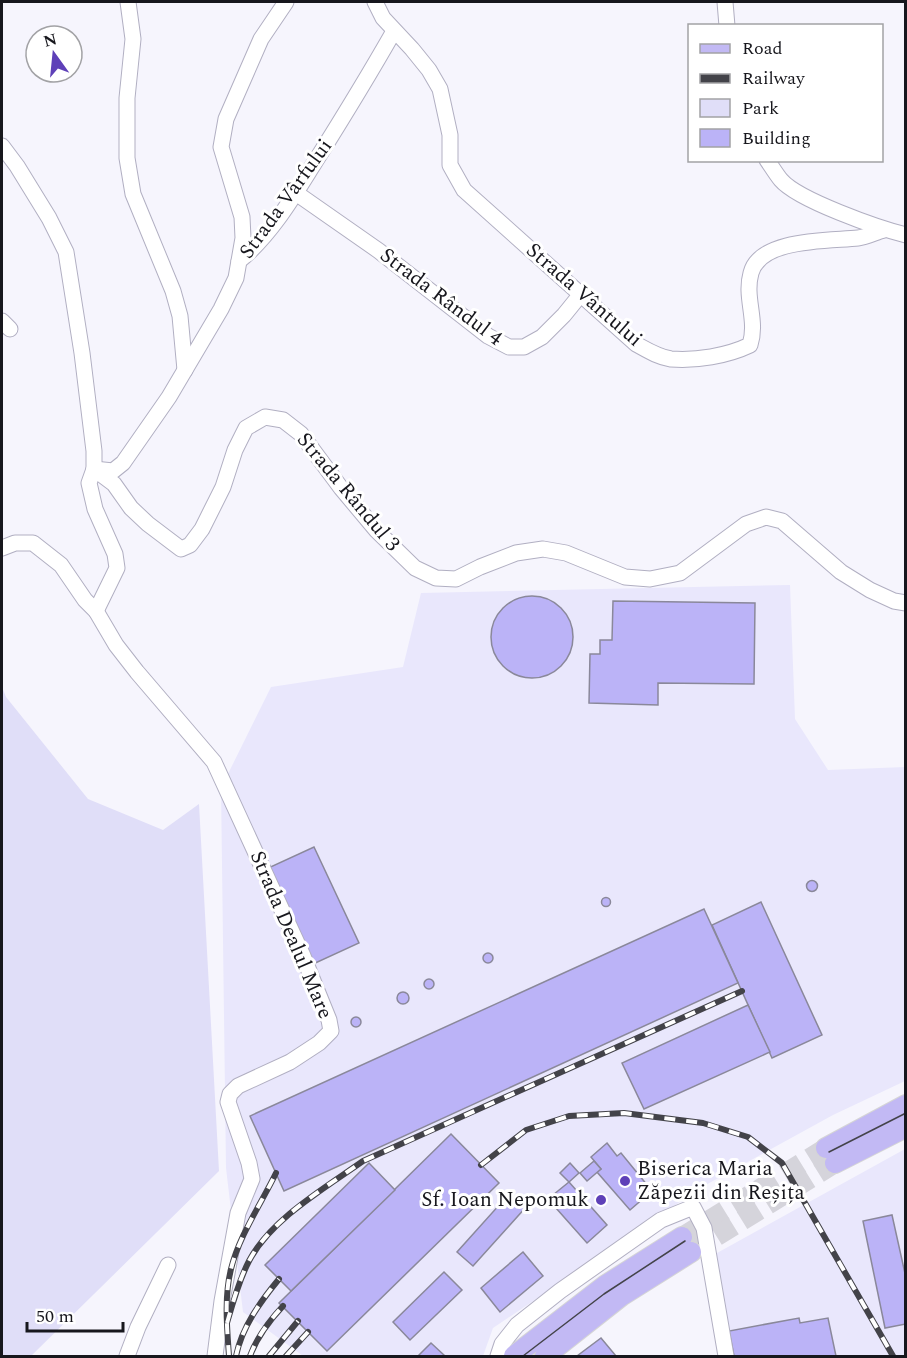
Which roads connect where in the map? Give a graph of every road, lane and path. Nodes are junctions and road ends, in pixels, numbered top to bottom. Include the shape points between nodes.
1 (128, 2) edge
2 (286, 2) edge
3 (375, 2) edge
4 (725, 2) edge
5 (727, 24) edge
6 (394, 31) junction
7 (2, 146) edge
8 (768, 162) edge
9 (296, 193) junction
10 (884, 230) junction
11 (906, 235) edge
12 (239, 261) junction
13 (581, 294) junction
14 (185, 370) junction
15 (94, 469) junction
16 (2, 548) edge
17 (906, 603) edge
18 (99, 604) junction
19 (906, 1106) edge
20 (906, 1127) edge
21 (168, 1265) dead end
22 (126, 1356) edge
23 (215, 1356) edge
24 (498, 1356) edge
25 (514, 1356) edge
26 (545, 1356) edge
27 (726, 1356) edge

1 - 14 street via 133,39 127,98 127,158 133,194 180,316
2 - 12 street via 261,39 226,119 221,147 242,217
3 - 6 street, Strada Vântului
4 - 5 street
6 - 9 street, Strada Vârfului
6 - 13 street, Strada Vântului via 429,70 440,89 450,135 450,165 456,179
7 - 15 street via 49,218 66,252
8 - 10 street, Strada Vântului via 782,181 803,195
9 - 12 street, Strada Vârfului via 256,247
9 - 13 street, Strada Rândul 4 via 508,348 524,347 542,337
10 - 11 street, Strada Vântului
10 - 13 street, Strada Vântului via 860,238 775,249 760,258 751,270 749,285 754,333 750,345 736,352 670,359 654,354 636,344
12 - 14 street, Strada Vârfului via 236,278 221,309
14 - 15 street, Strada Vârfului via 123,463 113,471
15 - 17 street, Strada Rândul 3 via 114,484 148,524 182,549 202,530 246,428 265,417 283,420 301,434 378,531 415,568 436,578 456,579 516,553 543,549 566,553 625,577 650,579 680,573 746,524 766,518 782,521 841,572 870,590
15 - 18 street via 89,483 95,509 115,554 117,568
16 - 18 street via 33,543 61,565 85,600
18 - 23 street, Strada Dealul Mare via 116,645 214,762 298,945 331,1031 290,1062 238,1086 228,1102 252,1179 238,1213
19 - 20 main road via 831,1155
21 - 22 street
24 - 27 street via 517,1325 560,1291 661,1220 693,1208 704,1228
25 - 26 main road via 606,1285 687,1244

